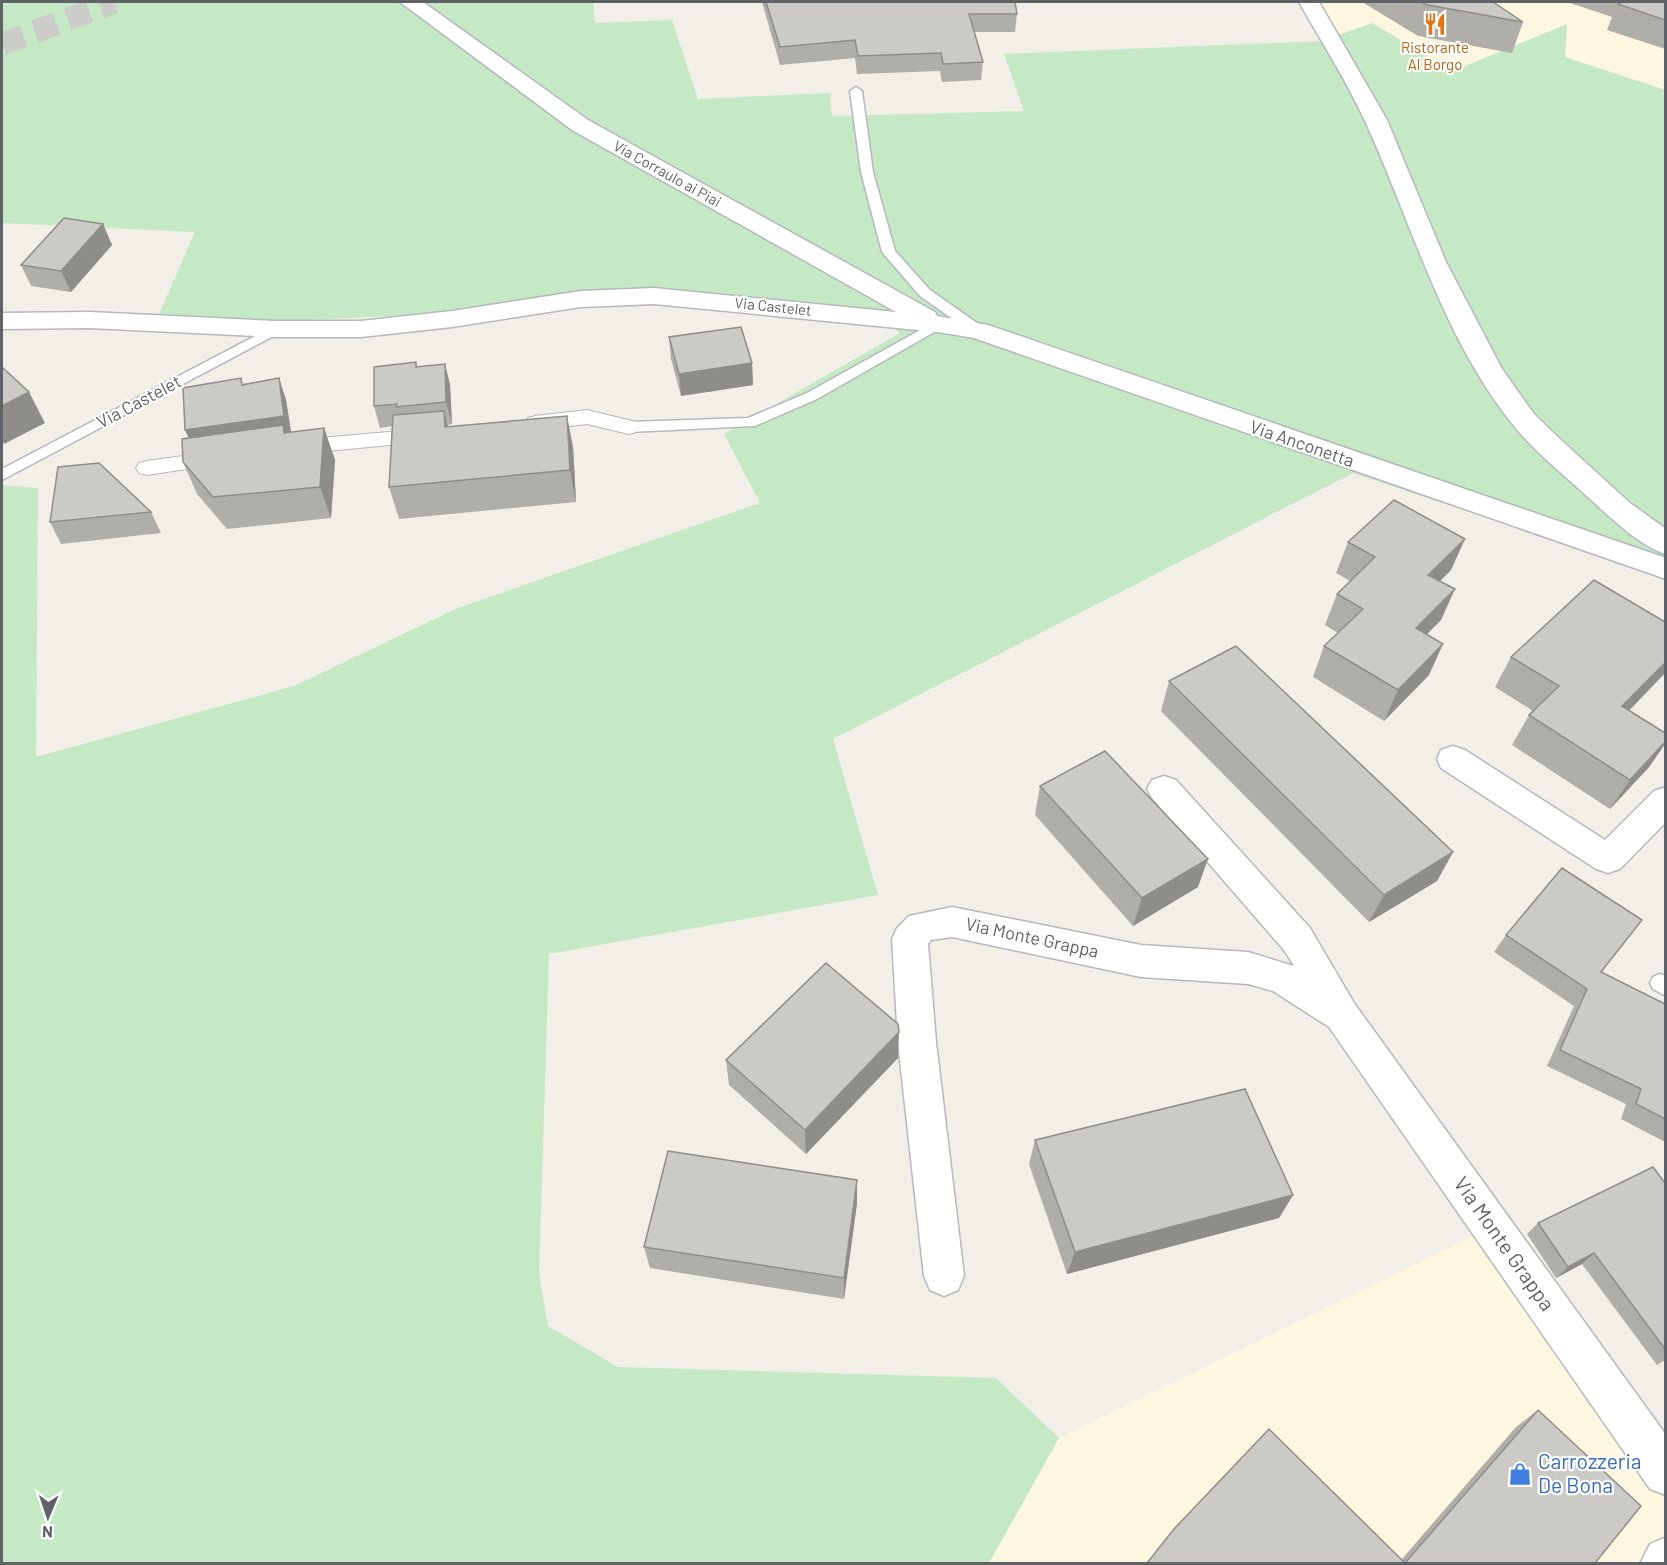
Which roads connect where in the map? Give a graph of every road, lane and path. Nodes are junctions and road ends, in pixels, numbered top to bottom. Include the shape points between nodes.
1 (410, 2) edge
2 (1309, 2) edge
3 (856, 91) dead end
4 (2, 321) edge
5 (938, 324) junction
6 (276, 329) junction
7 (980, 331) junction
8 (518, 425) edge
9 (629, 427) joint
10 (439, 435) edge
11 (280, 450) edge
12 (236, 456) edge
13 (147, 468) dead end
14 (2, 475) edge
15 (1665, 544) edge
16 (1665, 568) edge
17 (1453, 759) dead end
18 (1164, 789) dead end
19 (1665, 800) edge
20 (1342, 1015) junction
21 (944, 1276) dead end
22 (1665, 1473) edge

1 - 5 street, Via Corraulo ai Piai via 580,125
2 - 15 street via 1376,120 1434,262 1490,371 1524,420 1552,448 1611,503
3 - 7 lane via 867,172 889,252 925,293
4 - 6 street, Via Castelet via 90,320
5 - 6 street, Via Castelet via 689,298 620,296 408,325
5 - 7 street, Via Anconetta
5 - 9 lane via 812,396 750,423
6 - 14 lane, Via Castelet
7 - 16 street, Via Anconetta
8 - 9 street via 587,417
10 - 11 street
12 - 13 street
17 - 19 street via 1608,859
18 - 20 street, Via Monte Grappa via 1297,939
20 - 21 street, Via Monte Grappa via 1283,978 1248,968 1141,961 952,921 921,927 910,939 910,950
20 - 22 street, Via Monte Grappa

